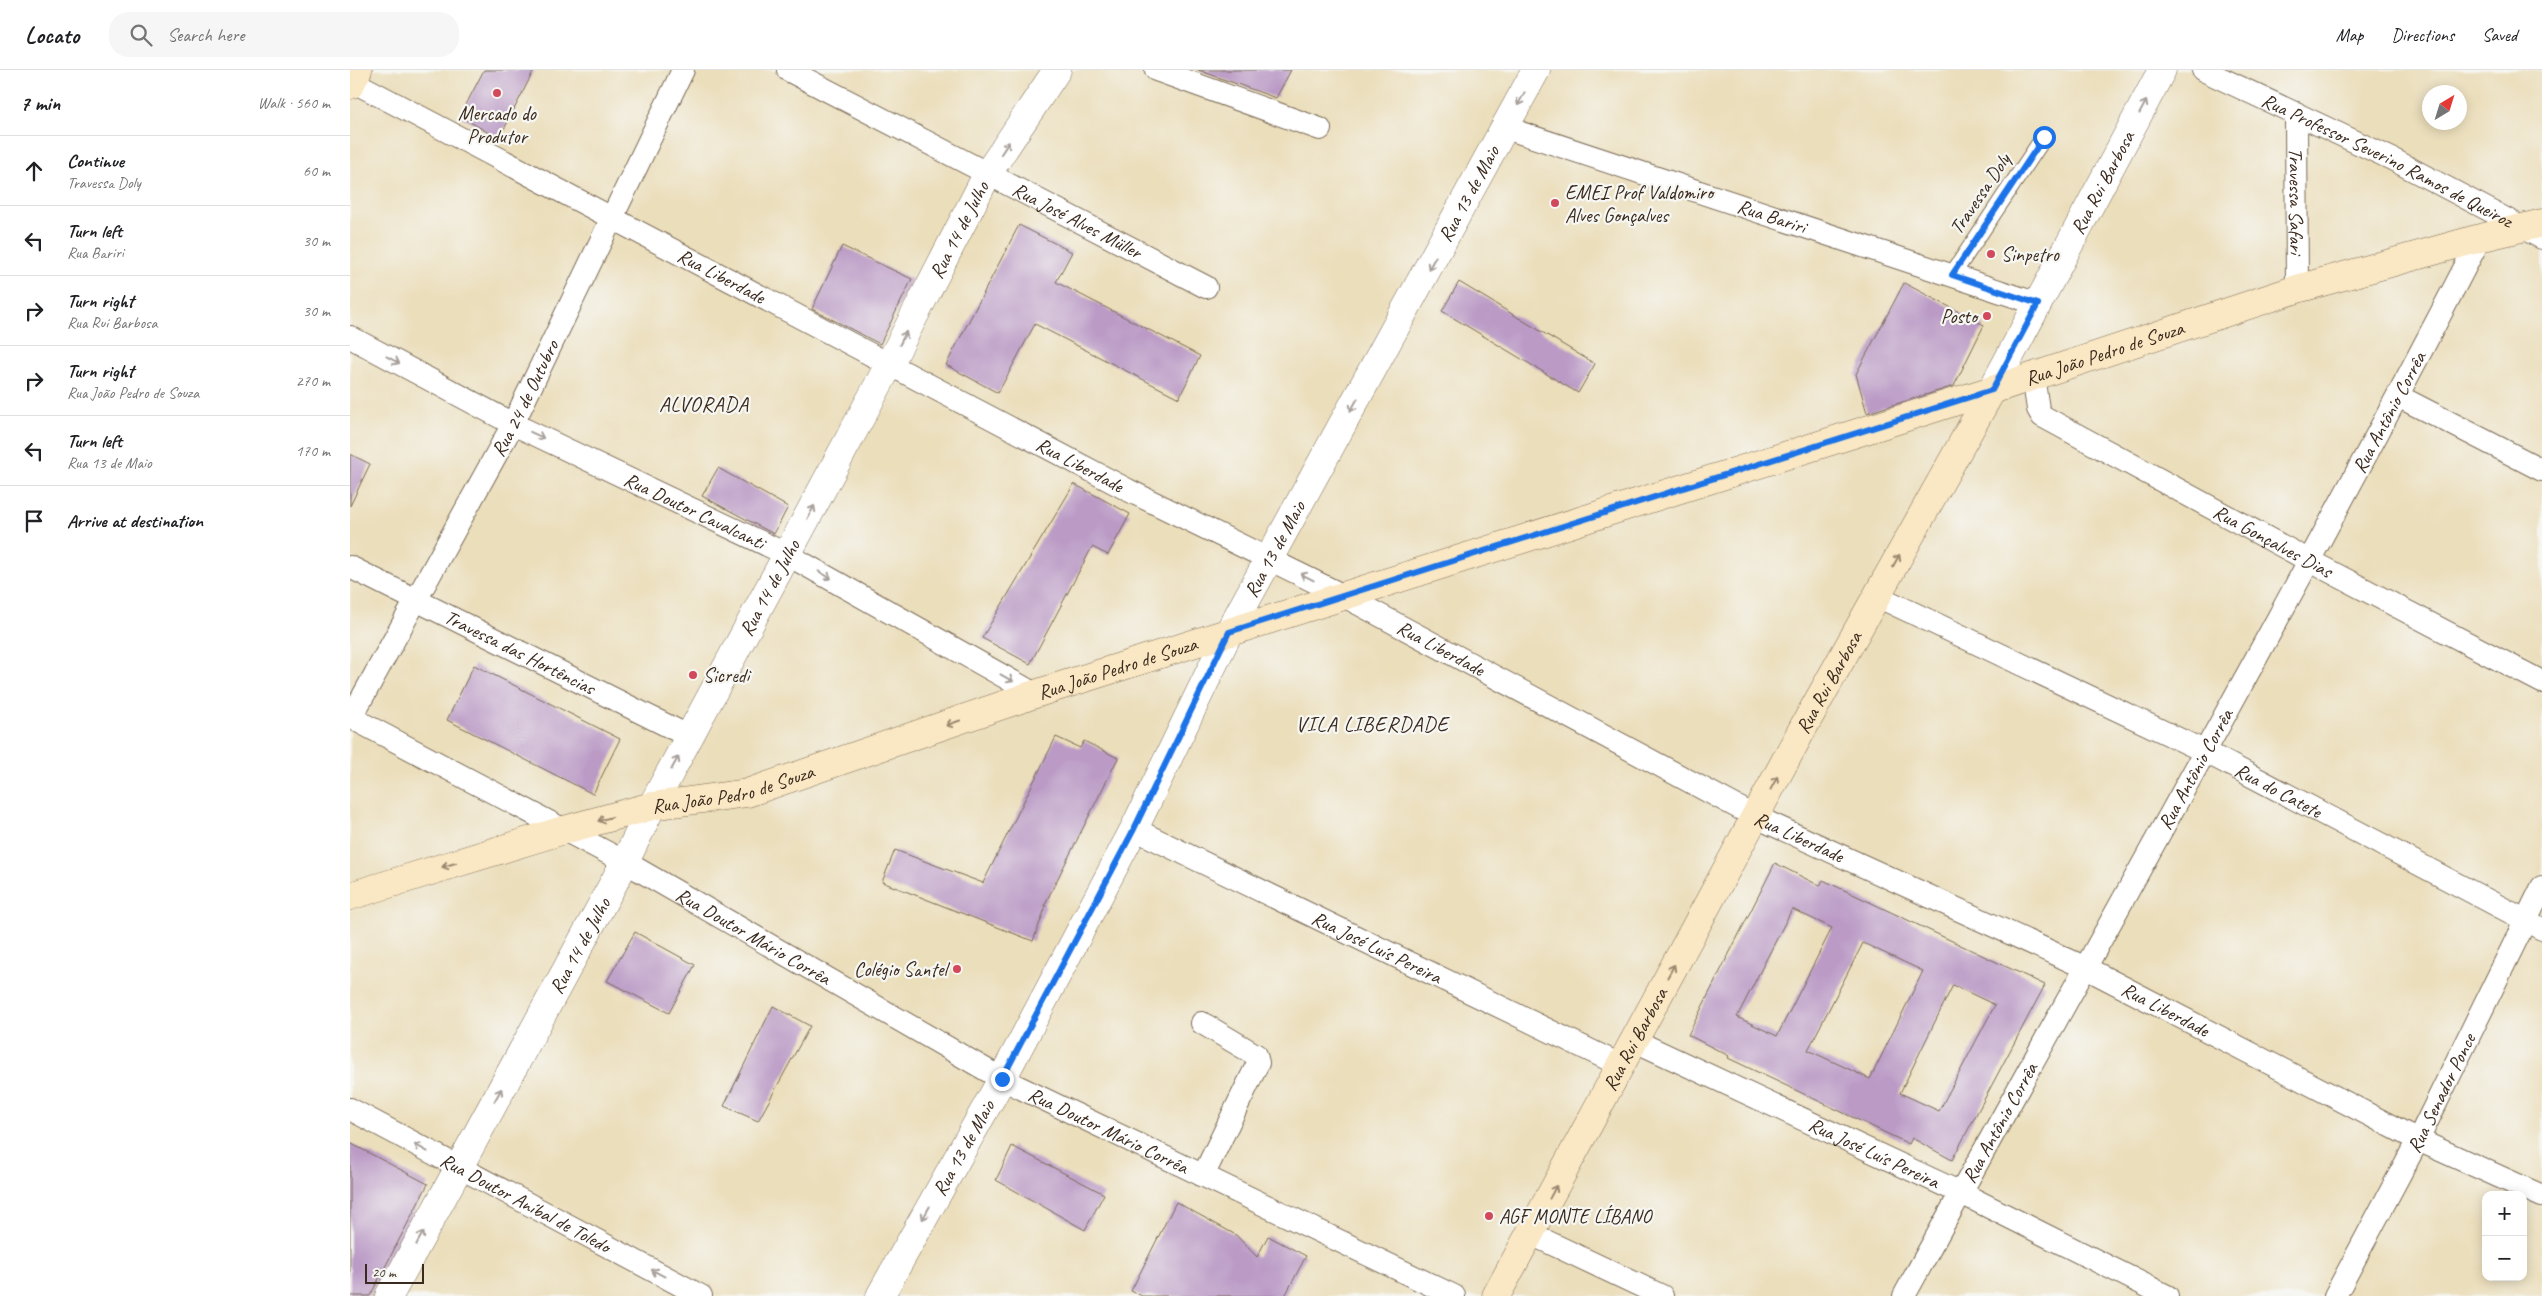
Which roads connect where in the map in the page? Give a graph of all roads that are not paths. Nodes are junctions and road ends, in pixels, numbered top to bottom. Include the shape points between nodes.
1 (683, 70) edge
2 (788, 70) edge
3 (1057, 70) edge
4 (1156, 70) edge
5 (1536, 70) edge
6 (2162, 70) edge
7 (2203, 70) edge
8 (352, 79) edge
9 (2296, 113) junction
10 (1506, 128) junction
11 (1320, 129) dead end
12 (2044, 137) dead end
13 (988, 173) junction
14 (612, 218) junction
15 (2536, 230) edge
16 (2480, 238) junction
17 (1952, 275) junction
18 (1206, 288) dead end
19 (2297, 288) junction
20 (2038, 304) junction
21 (350, 338) edge
22 (890, 363) junction
23 (2033, 376) junction
24 (1992, 390) junction
25 (2398, 396) junction
26 (513, 424) junction
27 (2542, 470) edge
28 (788, 554) junction
29 (1271, 558) junction
30 (2308, 560) junction
31 (350, 567) edge
32 (1344, 596) junction
33 (1877, 596) junction
34 (417, 598) junction
35 (1229, 632) junction
36 (2542, 682) edge
37 (1034, 694) junction
38 (350, 717) edge
39 (690, 737) junction
40 (2206, 752) junction
41 (652, 806) junction
42 (1756, 817) junction
43 (1134, 829) junction
44 (564, 830) junction
45 (625, 862) junction
46 (2542, 887) edge
47 (350, 896) edge
48 (2533, 924) edge
49 (2086, 968) junction
50 (1202, 1023) dead end
51 (1633, 1040) junction
52 (1620, 1065) junction
53 (1002, 1079) junction
54 (350, 1109) edge
55 (2418, 1140) junction
56 (458, 1168) junction
57 (1203, 1176) junction
58 (1960, 1193) junction
59 (2542, 1196) edge
60 (1531, 1234) junction
61 (388, 1296) edge
62 (701, 1296) edge
63 (880, 1296) edge
64 (1454, 1296) edge
65 (1496, 1296) edge
66 (1662, 1296) edge
67 (1904, 1296) edge
68 (2167, 1296) edge
69 (2336, 1296) edge

1 - 14 street, Rua 24 de Outubro
2 - 13 street, Rua José Alves Müller
13 -> 3 street, Rua 14 de Julho
4 - 11 street
5 -> 10 street, Rua 13 de Maio
20 -> 6 street, Rua Rui Barbosa
7 - 9 street, Rua Professor Severino Ramos de Queiroz
8 - 14 street, Rua Liberdade
9 - 15 street, Rua Professor Severino Ramos de Queiroz
9 - 19 street, Travessa Safari
10 - 17 street, Rua Bariri
10 -> 29 street, Rua 13 de Maio
12 - 17 street, Travessa Doly
13 - 18 street, Rua José Alves Müller
22 -> 13 street, Rua 14 de Julho
14 - 22 street, Rua Liberdade
14 - 26 street, Rua 24 de Outubro
15 - 16 main road, Rua João Pedro de Souza
16 - 19 main road, Rua João Pedro de Souza
16 - 25 street, Rua Antônio Corrêa
17 - 20 street, Rua Bariri
19 - 23 main road, Rua João Pedro de Souza
20 - 24 street, Rua Rui Barbosa
21 -> 26 street, Rua Doutor Cavalcanti
28 -> 22 street, Rua 14 de Julho
22 - 29 street, Rua Liberdade via 1128,490
23 - 24 main road, Rua João Pedro de Souza
23 - 30 street, Rua Gonçalves Dias via 2042,416
24 - 32 main road, Rua João Pedro de Souza
33 -> 24 main road, Rua Rui Barbosa
25 - 27 street
25 - 30 street, Rua Antônio Corrêa
26 -> 28 street, Rua Doutor Cavalcanti
26 - 34 street, Rua 24 de Outubro
28 -> 37 street, Rua Doutor Cavalcanti
28 - 39 street, Rua 14 de Julho
32 -> 29 street, Rua Liberdade
29 - 35 street, Rua 13 de Maio
30 - 36 street, Rua Gonçalves Dias
30 - 40 street, Rua Antônio Corrêa
31 - 34 street, Travessa das Hortências
32 - 35 main road, Rua João Pedro de Souza
32 - 42 street, Rua Liberdade
33 - 40 street, Rua do Catete
42 -> 33 main road, Rua Rui Barbosa
34 - 38 street, Rua 24 de Outubro
34 - 39 street, Travessa das Hortências
35 - 37 main road, Rua João Pedro de Souza
35 - 43 street, Rua 13 de Maio
37 -> 41 main road, Rua João Pedro de Souza via 747,794
38 - 44 street, Rua Doutor Mário Corrêa
41 -> 39 street, Rua 14 de Julho
40 - 48 street, Rua do Catete
40 - 49 street, Rua Antônio Corrêa
41 -> 44 main road, Rua João Pedro de Souza
41 - 45 street, Rua 14 de Julho
42 - 49 street, Rua Liberdade
51 -> 42 main road, Rua Rui Barbosa
43 - 52 street, Rua José Luís Pereira
43 - 53 street, Rua 13 de Maio
44 - 45 street, Rua Doutor Mário Corrêa
44 -> 47 main road, Rua João Pedro de Souza
45 - 53 street, Rua Doutor Mário Corrêa
56 -> 45 street, Rua 14 de Julho
46 - 48 street, Rua Senador Ponce
48 - 55 street, Rua Senador Ponce
49 - 55 street, Rua Liberdade
49 - 58 street, Rua Antônio Corrêa
50 - 57 street via 1256,1055 1258,1063
51 - 52 main road, Rua Rui Barbosa
51 - 58 street, Rua José Luís Pereira
60 -> 52 main road, Rua Rui Barbosa
53 - 57 street, Rua Doutor Mário Corrêa
53 -> 63 street, Rua 13 de Maio
56 -> 54 street, Rua Doutor Aníbal de Toledo
55 - 59 street, Rua Liberdade
55 - 69 street, Rua Senador Ponce
61 -> 56 street, Rua 14 de Julho
62 -> 56 street, Rua Doutor Aníbal de Toledo
57 - 64 street, Rua Doutor Mário Corrêa
58 - 67 street, Rua Antônio Corrêa
58 - 68 street, Rua José Luís Pereira
60 - 65 main road, Rua Rui Barbosa
60 - 66 street

